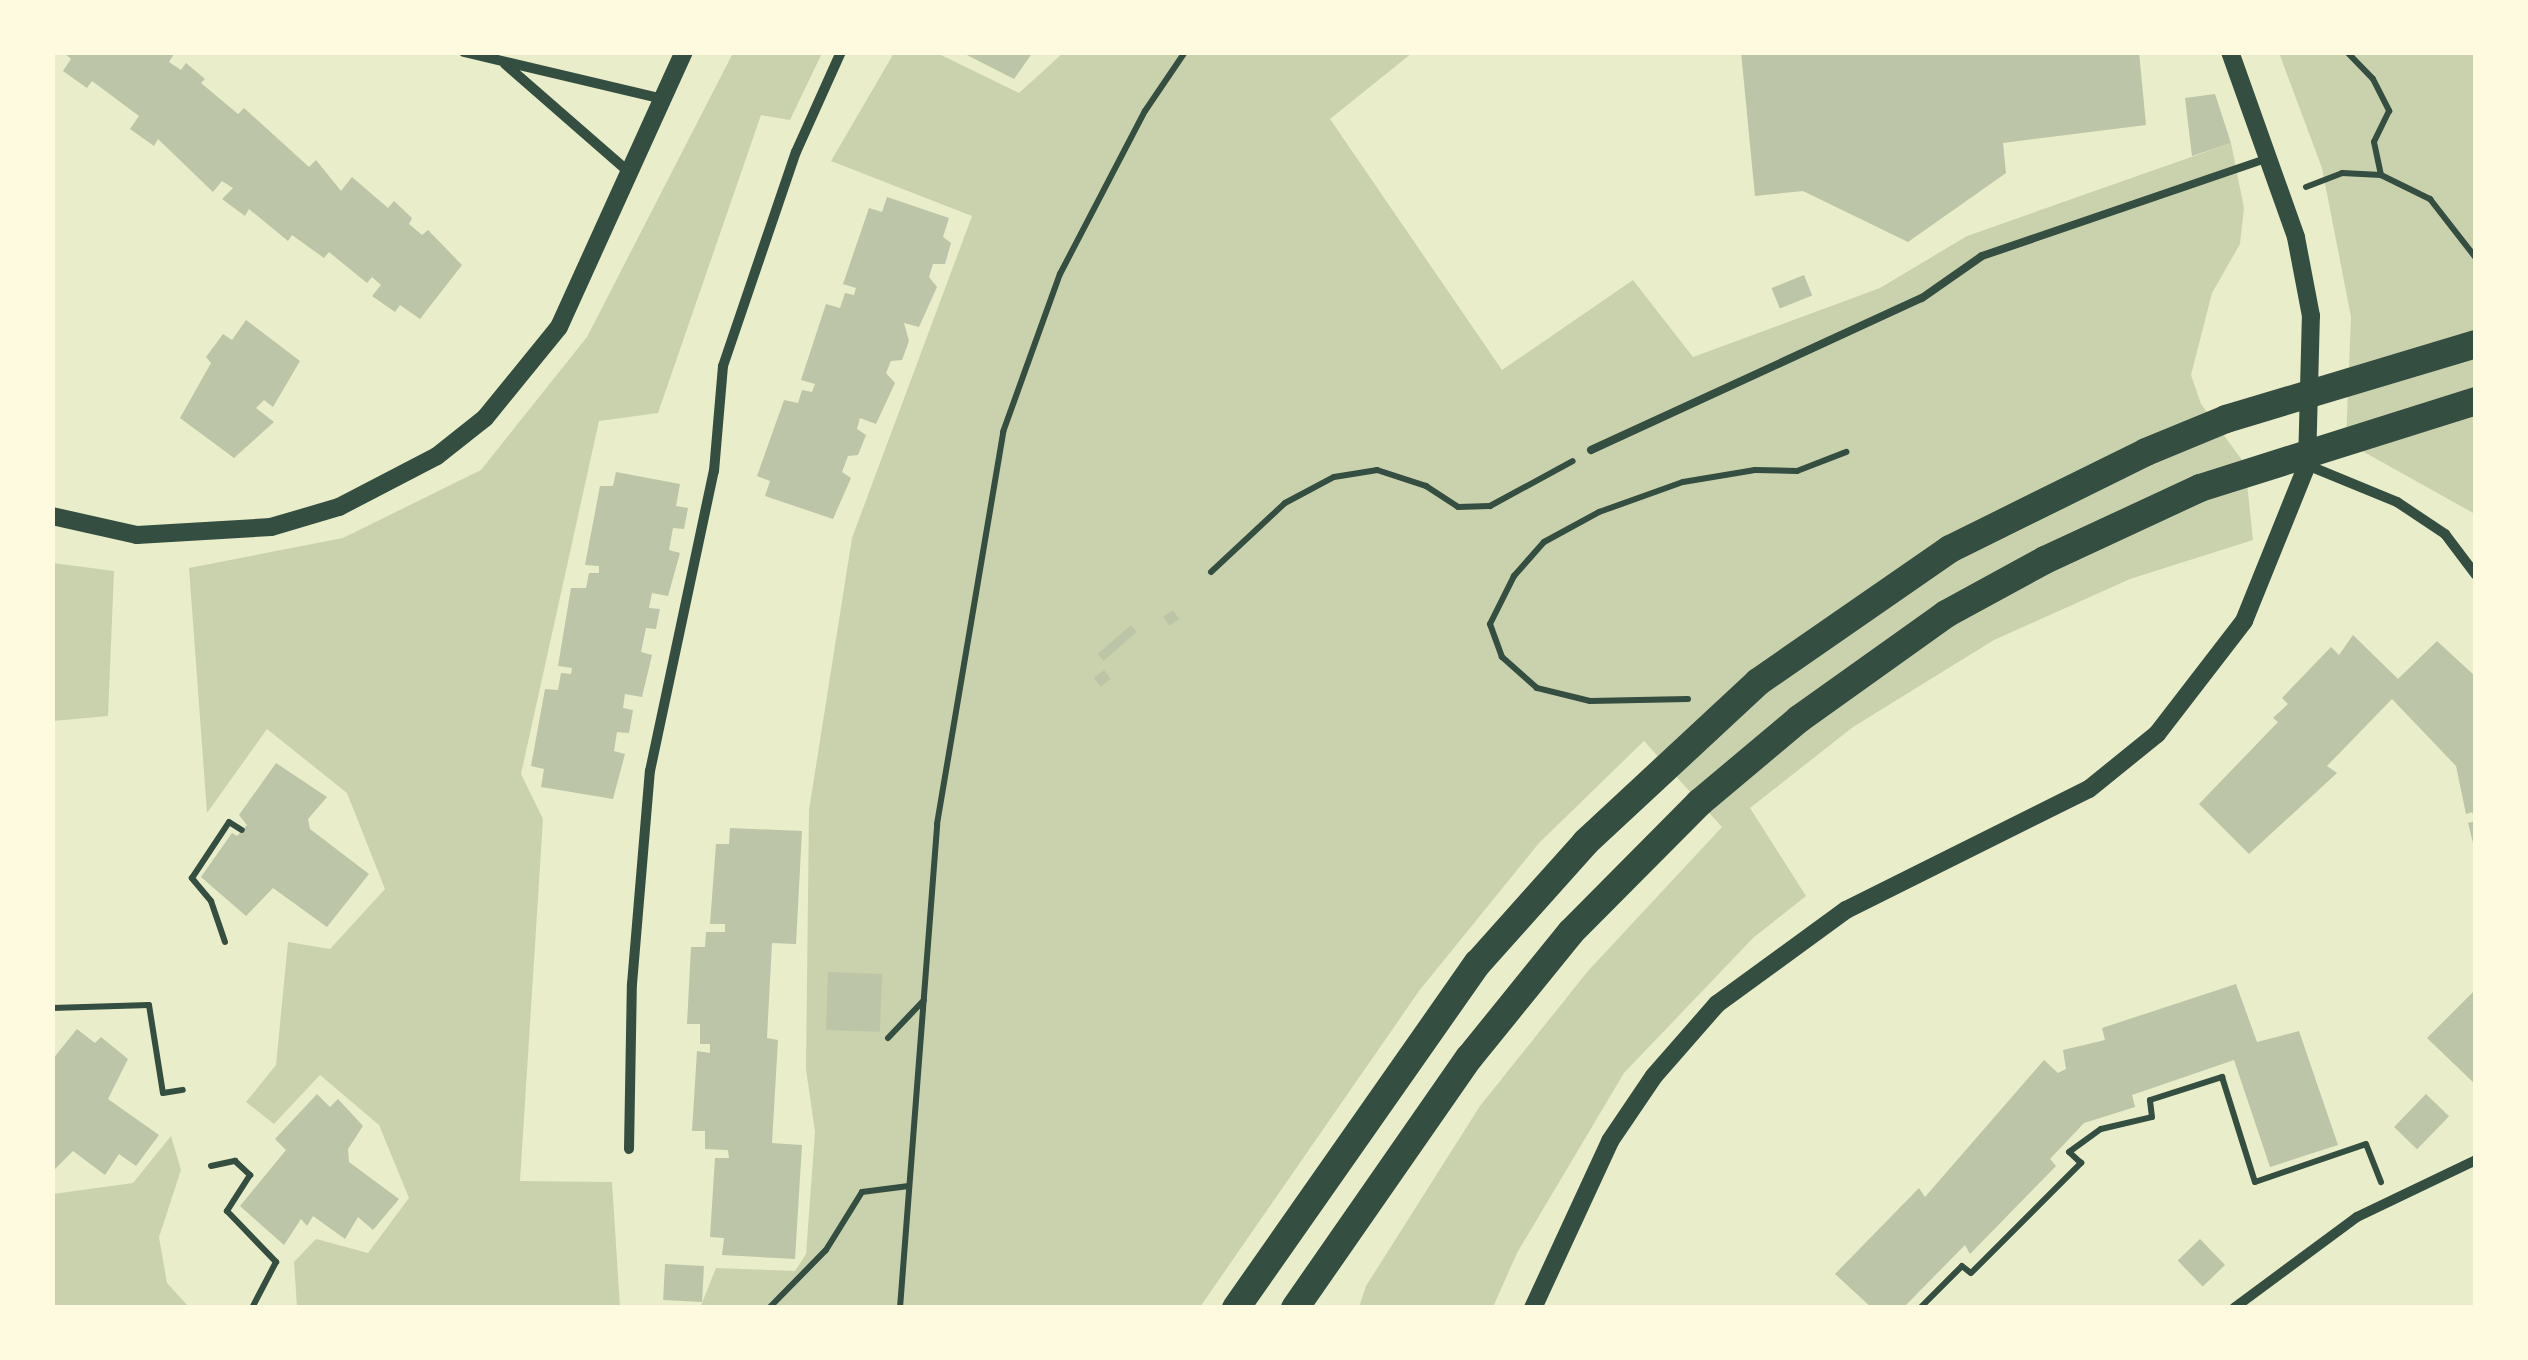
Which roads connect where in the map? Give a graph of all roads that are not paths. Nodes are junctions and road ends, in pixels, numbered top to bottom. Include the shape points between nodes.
1 (464, 52) edge
2 (684, 52) edge
3 (841, 52) edge
4 (2230, 52) edge
5 (504, 64) junction
6 (663, 99) junction
7 (2268, 158) junction
8 (630, 173) junction
9 (2476, 344) edge
10 (2476, 401) edge
11 (1591, 450) road end
12 (2307, 465) junction
13 (52, 516) edge
14 (2476, 575) edge
15 (629, 1149) dead end
16 (2476, 1160) edge
17 (1236, 1308) edge
18 (1295, 1308) edge
19 (1534, 1308) edge
20 (2234, 1308) edge

1 - 5 street
2 - 6 street
3 - 15 street via 796,152 723,366 714,471 650,771 632,984
4 - 7 street
5 - 6 street
5 - 8 street
6 - 8 street
7 - 11 lane via 1982,256 1922,298
7 - 12 street via 2311,316
8 - 13 street via 558,327 484,418 437,456 339,507 271,527 137,535
9 - 17 highway via 2226,420 1966,540 1829,628 1666,765 1478,963
10 - 18 highway via 2200,488 2045,560 1870,665 1700,802 1618,879 1510,1007
12 - 14 street via 2397,502 2445,534
12 - 19 street via 2244,621 2157,734 2039,819 1846,910 1717,1004 1654,1076 1610,1141
16 - 20 street via 2358,1217

